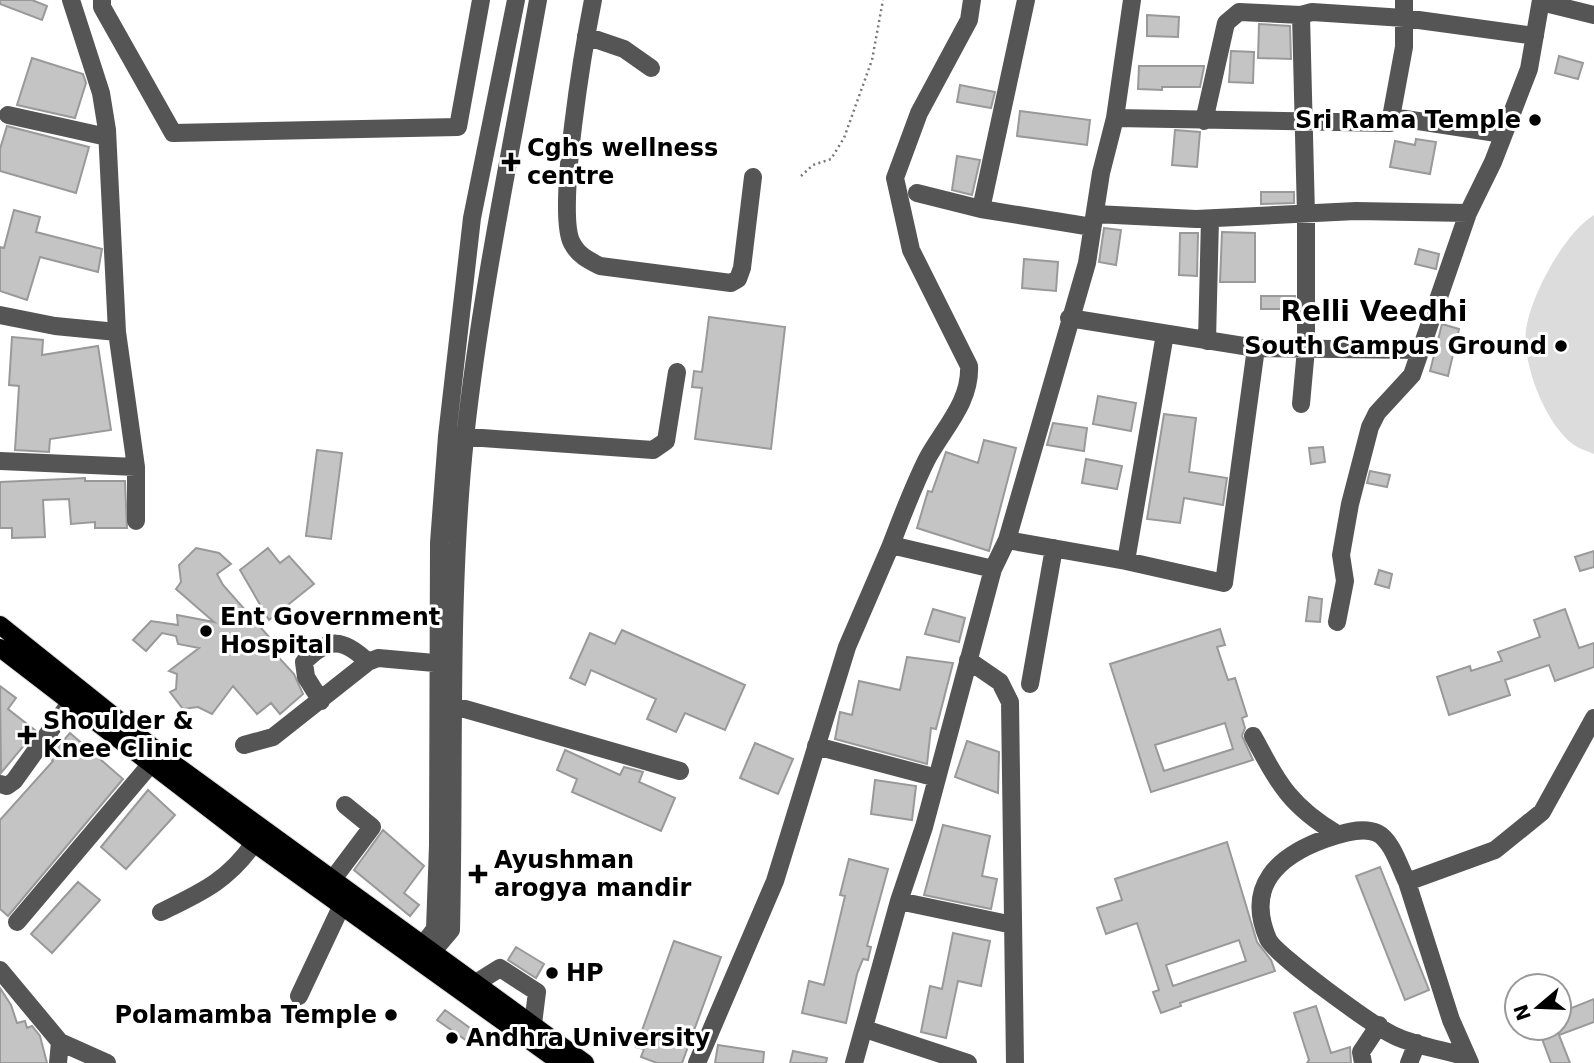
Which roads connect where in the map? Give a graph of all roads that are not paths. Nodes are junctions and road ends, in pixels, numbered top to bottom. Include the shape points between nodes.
1 (71, 0) edge
2 (102, 0) edge
3 (481, 0) edge
4 (516, 0) edge
5 (538, 0) edge
6 (593, 0) edge
7 (972, 0) edge
8 (1026, 0) edge
9 (1132, 0) edge
10 (1541, 1) edge
11 (1404, 9) edge
12 (1301, 15) junction
13 (1594, 15) edge
14 (586, 36) junction
15 (1535, 36) junction
16 (651, 68) dead end
17 (8, 115) dead end
18 (1392, 117) junction
19 (1115, 118) junction
20 (1303, 120) junction
21 (1204, 121) junction
22 (1503, 134) junction
23 (107, 137) junction
24 (753, 177) dead end
25 (917, 193) dead end
26 (981, 209) junction
27 (1468, 213) junction
28 (1306, 215) junction
29 (1210, 219) junction
30 (1093, 220) junction
31 (0, 314) edge
32 (1069, 318) junction
33 (117, 332) junction
34 (1166, 334) junction
35 (1207, 341) junction
36 (1256, 348) junction
37 (1306, 349) junction
38 (1420, 350) junction
39 (677, 372) dead end
40 (1301, 404) dead end
41 (447, 436) junction
42 (465, 437) junction
43 (0, 461) edge
44 (136, 467) junction
45 (136, 521) dead end
46 (1006, 540) junction
47 (891, 545) junction
48 (1054, 548) junction
49 (1126, 561) junction
50 (993, 569) junction
51 (1337, 622) dead end
52 (0, 625) edge
53 (0, 648) edge
54 (968, 660) junction
55 (368, 662) junction
56 (437, 663) junction
57 (456, 666) junction
58 (1030, 684) dead end
59 (321, 701) junction
60 (70, 703) junction
61 (445, 707) junction
62 (1594, 718) edge
63 (1252, 736) dead end
64 (244, 745) dead end
65 (816, 746) junction
66 (150, 765) junction
67 (680, 771) dead end
68 (937, 778) junction
69 (0, 784) edge
70 (345, 804) dead end
71 (1337, 834) junction
72 (254, 843) junction
73 (332, 878) junction
74 (1407, 882) junction
75 (899, 901) junction
76 (341, 907) junction
77 (161, 912) dead end
78 (17, 922) dead end
79 (1013, 925) junction
80 (422, 955) junction
81 (0, 970) edge
82 (476, 983) junction
83 (299, 996) dead end
84 (533, 1024) junction
85 (1379, 1025) junction
86 (865, 1029) junction
87 (60, 1042) junction
88 (1418, 1043) junction
89 (1468, 1060) edge
90 (58, 1063) edge
91 (107, 1063) edge
92 (561, 1063) edge
93 (585, 1063) edge
94 (697, 1063) edge
95 (854, 1063) edge
96 (968, 1063) edge
97 (1015, 1063) edge
98 (1363, 1063) edge
99 (1409, 1063) edge

1 - 23 street via 101,93
2 - 3 street via 173,133 458,127
4 - 41 street via 472,218
5 - 42 street via 495,225
6 - 14 street
7 - 47 street via 969,20 919,113 895,178 911,250 969,366 970,379 953,421 929,456 907,502
8 - 26 street
9 - 19 street
10 - 13 street
10 - 15 street
11 - 12 street
11 - 15 street
11 - 18 street via 1404,47
12 - 20 street
12 - 21 street via 1239,12 1226,23
14 - 16 street via 624,48
14 - 24 street via 571,141 568,222 570,241 583,258 600,266 731,283 742,268
15 - 22 street via 1529,69
17 - 23 street
18 - 20 street via 1385,125
18 - 22 street
19 - 21 street
19 - 30 street
20 - 21 street
20 - 28 street
22 - 27 street
23 - 33 street
25 - 26 street
26 - 30 street
27 - 28 street
27 - 38 street
28 - 29 street
28 - 37 street
29 - 30 street
29 - 35 street
30 - 32 street via 1087,263
31 - 33 street
32 - 34 street
32 - 46 street
33 - 44 street
34 - 35 street
34 - 49 street
35 - 36 street
36 - 37 street
36 - 49 street via 1223,583
37 - 38 street
37 - 40 street
38 - 51 street via 1412,375 1377,412 1361,457 1341,555 1345,581
39 - 42 street via 666,442 653,450
41 - 42 street
41 - 56 street
42 - 57 street via 457,544
43 - 44 street
44 - 45 street
46 - 48 street
46 - 50 street
47 - 50 street
47 - 65 street via 846,647
48 - 49 street
48 - 58 street
50 - 54 street
52 - 73 main road via 170,761
53 - 60 main road
54 - 68 street
54 - 79 street via 1000,682 1010,702
55 - 56 street via 393,658
55 - 59 street
55 - 59 street via 357,651 335,643 310,656 303,669
56 - 57 street
56 - 61 street
57 - 61 street
59 - 64 street via 273,737
60 - 66 main road
60 - 69 street via 14,781
61 - 67 street
61 - 80 street via 446,846 435,929
62 - 74 street via 1542,812 1495,850
63 - 71 street via 1278,783 1305,815
65 - 68 street
65 - 94 street via 775,881
66 - 72 main road
66 - 78 street
68 - 75 street
70 - 73 street via 372,827
71 - 74 street via 1368,830 1379,834
71 - 85 street via 1299,849 1275,869 1261,893 1259,909 1269,942
72 - 76 main road
72 - 77 street via 216,885
73 - 80 main road
74 - 89 street
75 - 79 street
75 - 86 street
76 - 80 main road
76 - 83 street
79 - 97 street
80 - 82 main road
80 - 92 main road
81 - 87 street
82 - 84 main road
82 - 84 street via 500,968 537,992
84 - 93 main road
85 - 88 street
85 - 98 street via 1361,1052
86 - 95 street
86 - 96 street
87 - 90 street
87 - 91 street
88 - 89 street
88 - 99 street

